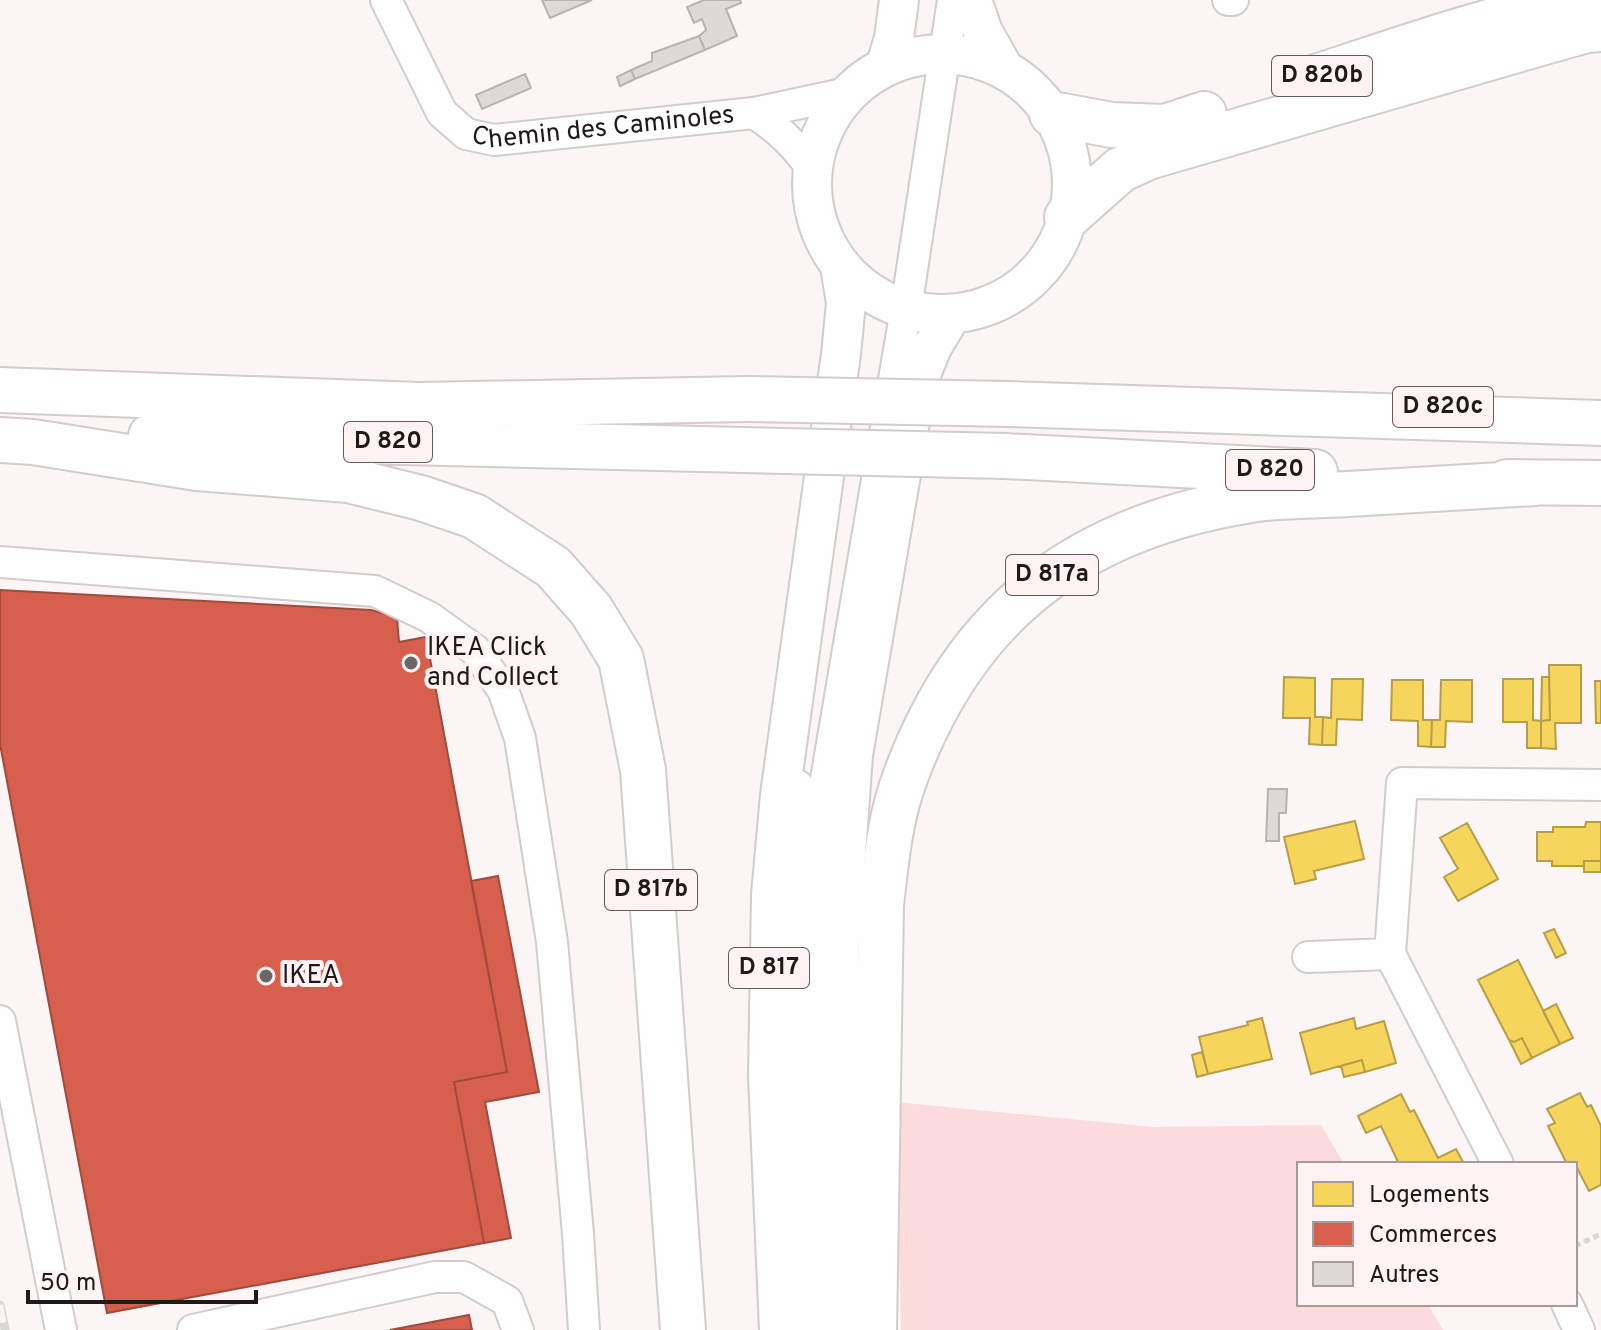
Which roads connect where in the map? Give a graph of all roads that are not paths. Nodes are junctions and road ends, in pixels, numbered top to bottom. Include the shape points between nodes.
1 (386, 0) edge
2 (899, 0) edge
3 (953, 0) edge
4 (972, 0) edge
5 (1590, 0) edge
6 (1601, 29) edge
7 (944, 55) junction
8 (886, 65) junction
9 (1004, 69) junction
10 (848, 93) junction
11 (754, 113) junction
12 (1052, 114) junction
13 (813, 170) junction
14 (1067, 217) junction
15 (840, 266) junction
16 (906, 309) junction
17 (952, 314) junction
18 (0, 390) edge
19 (1601, 400) edge
20 (1285, 411) junction
21 (1601, 423) edge
22 (16, 441) edge
23 (1535, 483) junction
24 (1601, 483) edge
25 (0, 562) edge
26 (806, 609) junction
27 (1601, 785) edge
28 (1390, 954) junction
29 (1308, 957) dead end
30 (0, 1021) edge
31 (1497, 1162) edge
32 (1568, 1306) edge
33 (61, 1330) edge
34 (193, 1330) edge
35 (518, 1330) edge
36 (584, 1330) edge
37 (683, 1330) edge
38 (779, 1330) edge
39 (803, 1330) edge
40 (826, 1330) edge
41 (847, 1330) edge
42 (874, 1330) edge
43 (1579, 1330) edge

1 - 11 street, Chemin des Caminoles via 442,113 466,134 494,140
2 - 8 main road
3 - 7 street
4 - 9 main road
5 - 12 highway, D 820b via 1460,30 1165,127 1112,125
6 - 14 highway via 1148,157 1120,170
7 - 8 main road via 925,54
7 - 9 main road via 965,55
7 - 16 street
8 - 10 main road
9 - 12 main road via 1039,96
10 - 11 street, Chemin des Caminoles
10 - 13 main road via 821,138
11 - 13 street, Chemin des Caminoles via 778,129
12 - 14 main road via 1066,146 1072,181
13 - 15 main road via 815,215
14 - 17 main road via 1051,254 1025,284 991,305
15 - 16 main road via 863,288
15 - 26 main road, D 817 via 845,316
16 - 17 main road
16 - 40 street via 824,791 814,910
17 - 41 main road, D 817 via 916,387 853,755 839,952
18 - 20 highway, D 820, bridge via 420,405 747,399
19 - 20 highway, D 820c
20 - 21 highway, D 820
22 - 23 highway, D 820, bridge via 114,436 1005,456
22 - 37 highway, D 817b via 197,468 348,480 421,498 474,516 553,567 591,610 621,659 643,770
23 - 24 highway, D 820
23 - 42 highway, D 817a via 1258,499 1171,518 1080,555 1027,593 985,635 940,701 905,776 888,845 881,905
25 - 36 street via 375,591 429,617 475,650 503,690 520,738 552,942
26 - 38 main road, D 817 via 780,795 771,910 768,1076
26 - 39 street via 792,927
27 - 28 street via 1402,783
28 - 29 street
28 - 31 street
30 - 33 street
32 - 43 street
34 - 35 street via 435,1277 464,1277 507,1301

